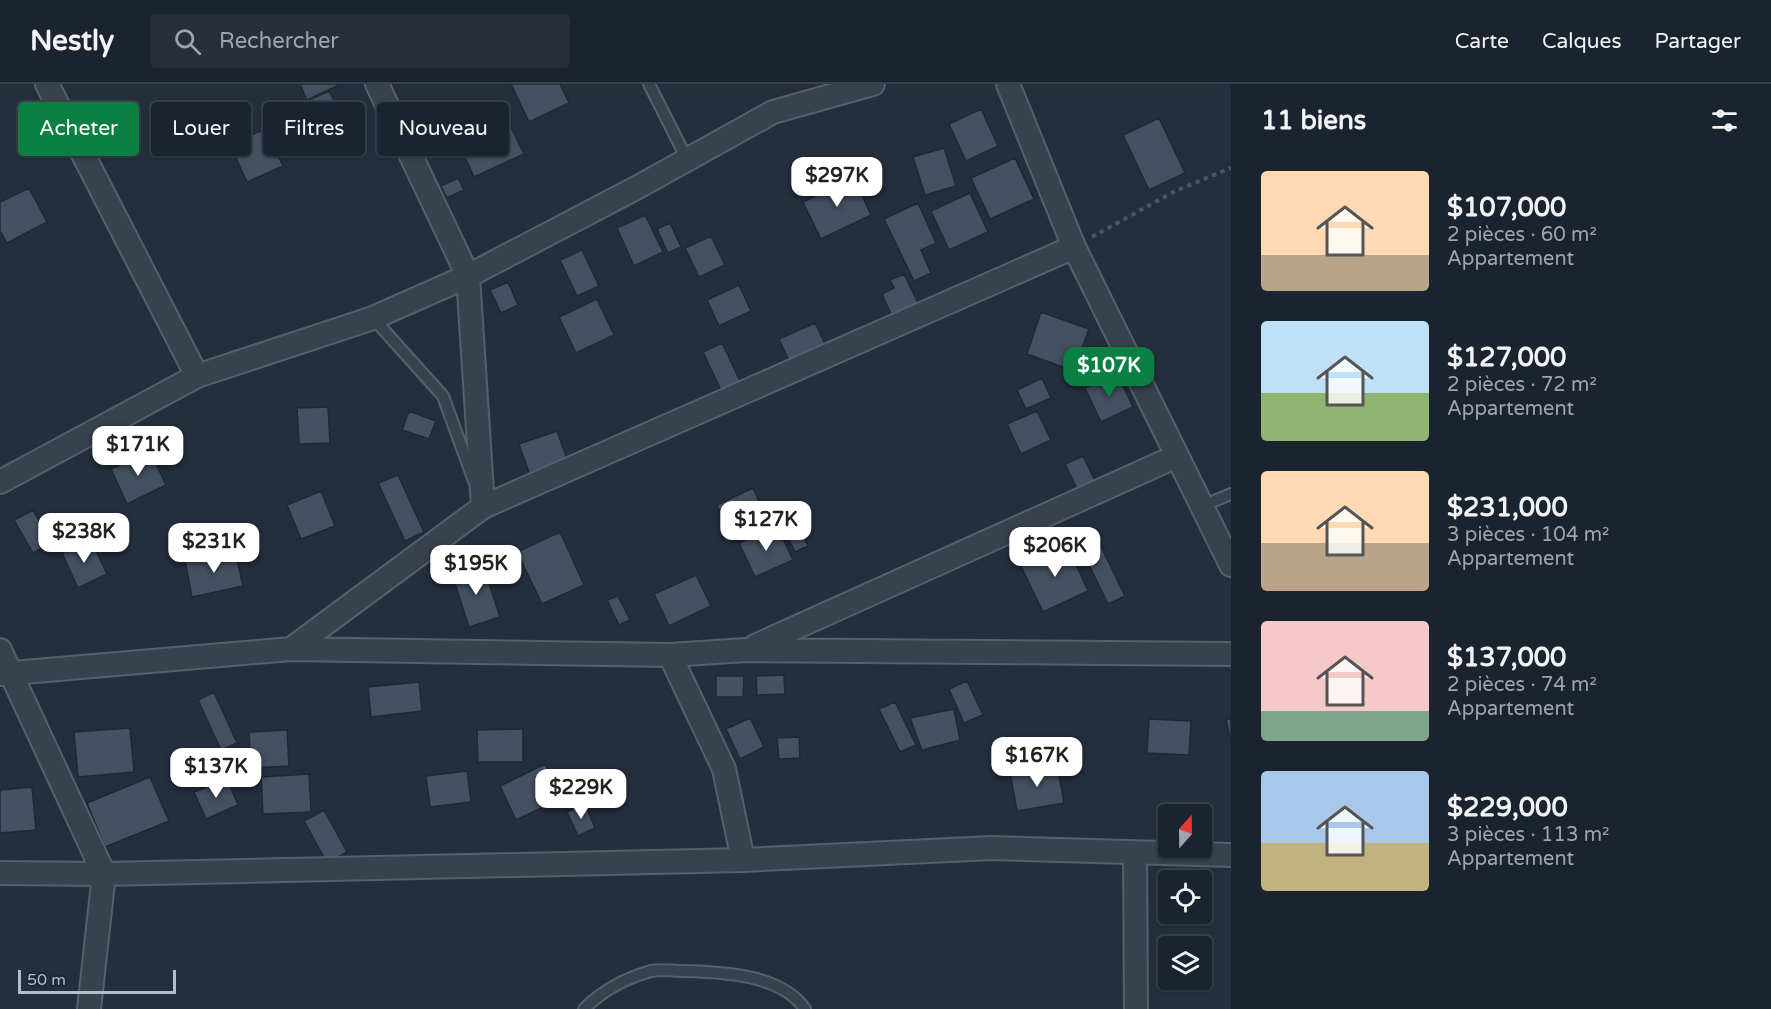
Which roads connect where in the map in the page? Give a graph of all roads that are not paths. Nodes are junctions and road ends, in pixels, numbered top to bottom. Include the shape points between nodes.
1 (47, 84) edge
2 (377, 84) edge
3 (649, 84) edge
4 (873, 84) edge
5 (1008, 84) edge
6 (687, 159) junction
7 (1074, 247) junction
8 (468, 276) junction
9 (373, 318) junction
10 (197, 376) junction
11 (1177, 456) junction
12 (0, 482) edge
13 (1231, 494) edge
14 (1202, 506) junction
15 (483, 507) junction
16 (1231, 565) edge
17 (291, 649) junction
18 (0, 650) edge
19 (746, 650) junction
20 (1231, 654) edge
21 (670, 655) junction
22 (6, 675) edge
23 (1135, 853) junction
24 (1231, 855) edge
25 (743, 860) junction
26 (0, 873) edge
27 (104, 874) junction
28 (89, 1009) edge
29 (584, 1009) edge
30 (805, 1009) edge
31 (1136, 1009) edge

1 - 10 street
2 - 8 street
3 - 6 lane
4 - 6 street via 773,112
5 - 7 street
6 - 8 street
7 - 11 street
7 - 15 street
8 - 9 street
8 - 15 street
9 - 10 street
9 - 15 lane via 443,396
10 - 12 street
11 - 14 street
11 - 19 street
13 - 14 lane
14 - 16 street
15 - 17 street
17 - 21 street
17 - 22 street
18 - 22 street
19 - 20 street
19 - 21 street
21 - 25 street via 724,769
22 - 27 street
23 - 24 street
23 - 25 street via 992,848
23 - 31 street
25 - 27 street
26 - 27 street
27 - 28 street
29 - 30 lane via 601,992 652,970 718,972 773,984 798,998

